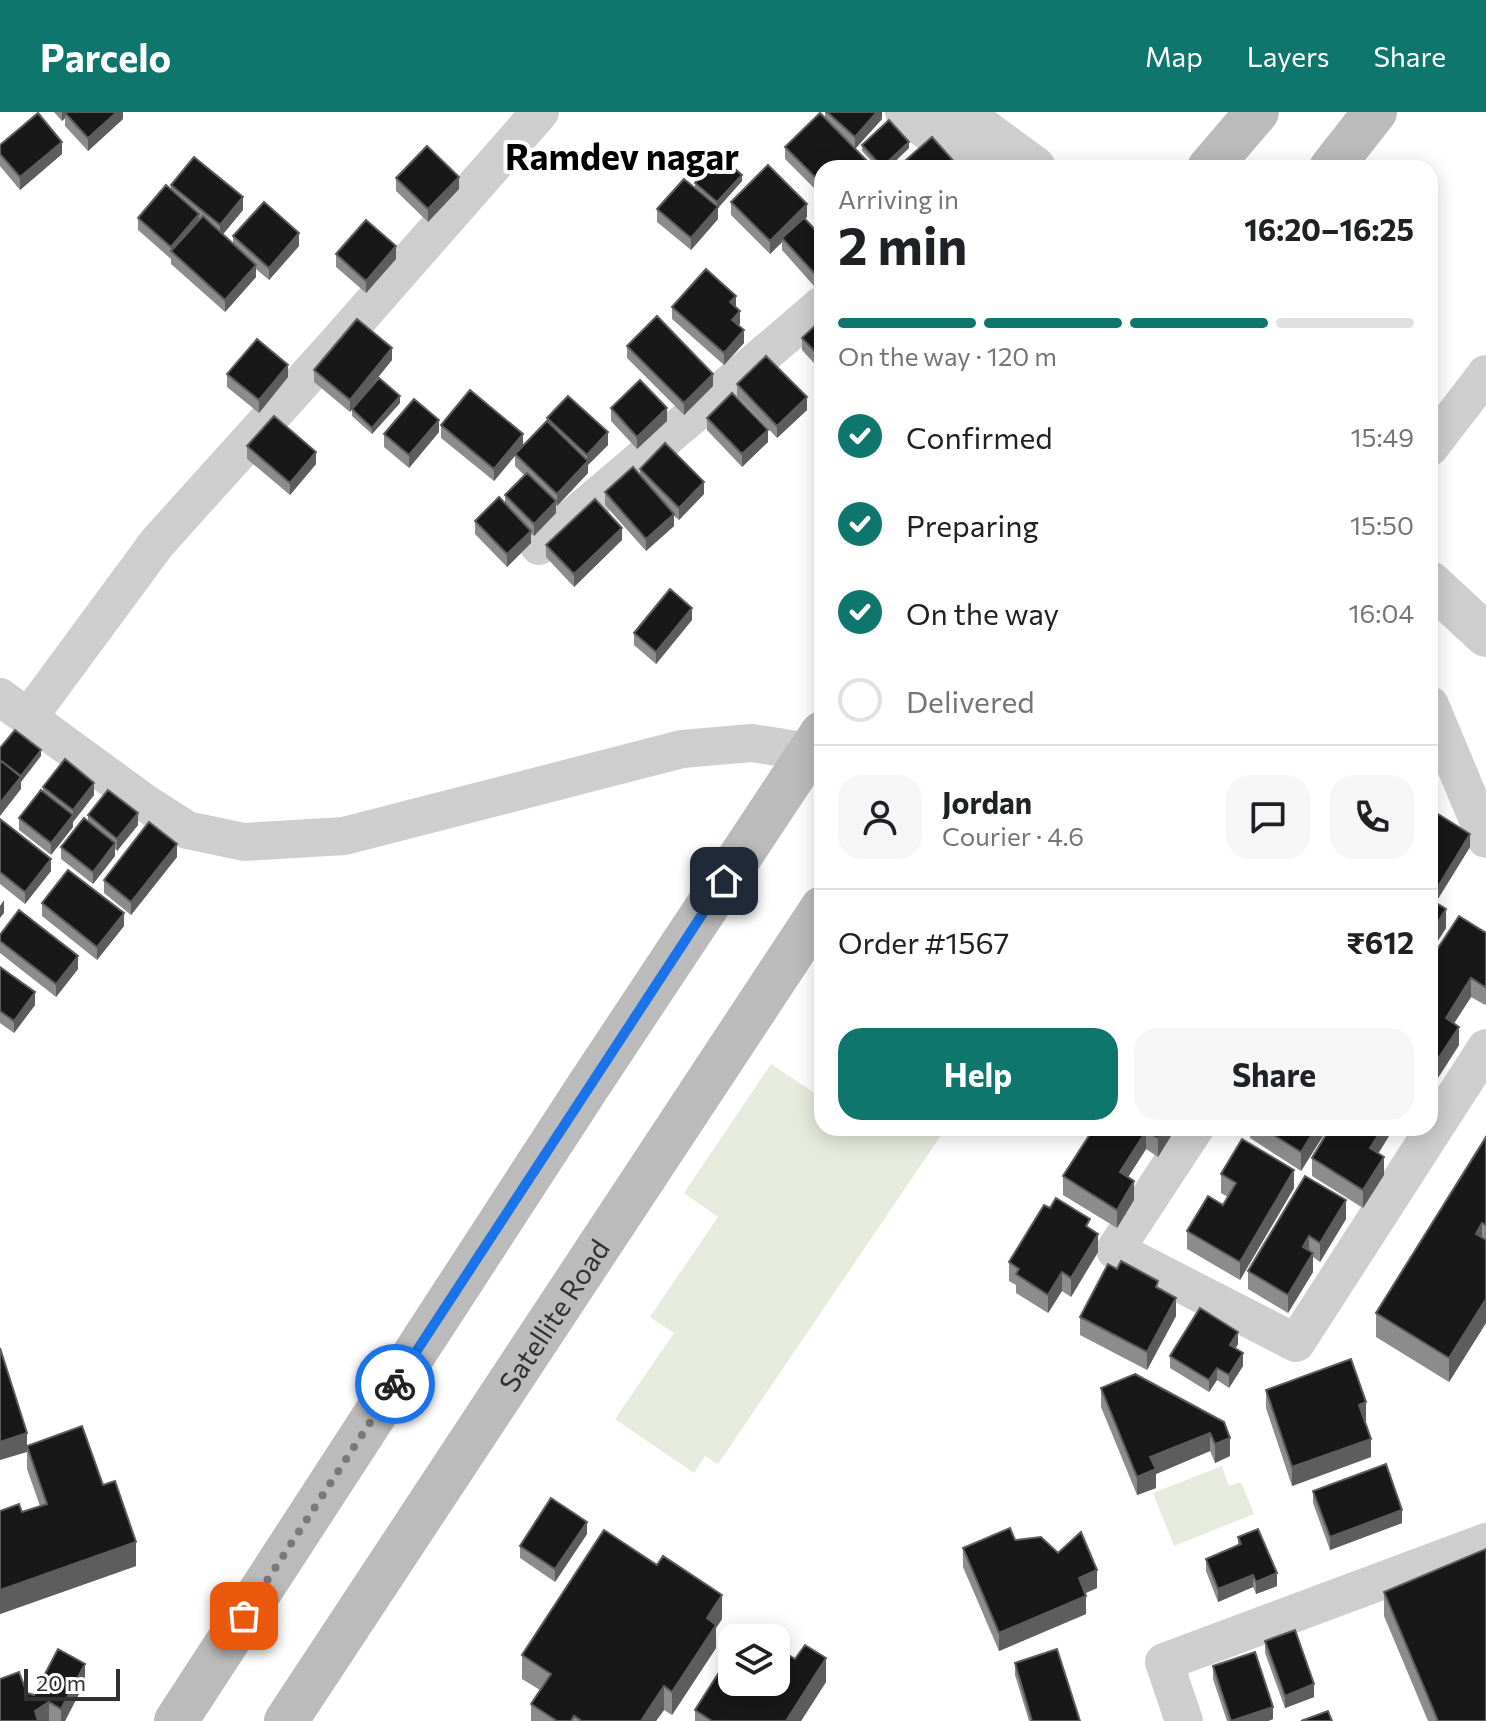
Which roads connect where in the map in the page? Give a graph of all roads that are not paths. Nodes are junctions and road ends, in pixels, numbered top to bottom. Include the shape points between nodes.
1 (540, 112) edge
2 (907, 112) edge
3 (958, 112) edge
4 (1257, 112) edge
5 (1375, 112) edge
6 (970, 160) edge
7 (1023, 160) edge
8 (1216, 160) edge
9 (1337, 160) edge
10 (814, 312) edge
11 (1486, 374) edge
12 (1438, 437) edge
13 (539, 546) dead end
14 (1438, 590) edge
15 (1486, 635) edge
16 (14, 708) edge
17 (814, 742) edge
18 (814, 745) edge
19 (1439, 763) edge
20 (1486, 839) edge
21 (814, 920) edge
22 (1486, 1048) edge
23 (1438, 1123) edge
24 (1190, 1136) edge
25 (1429, 1136) edge
26 (1486, 1542) edge
27 (176, 1721) edge
28 (286, 1721) edge
29 (1184, 1721) edge

1 - 16 street
2 - 6 street
3 - 7 street
4 - 8 main road
5 - 9 main road
10 - 13 street
11 - 12 street
14 - 15 street
16 - 17 street via 187,830 244,842 344,836 682,749
18 - 27 main road
19 - 20 street
21 - 28 main road, Satellite Road
22 - 23 street
24 - 25 street via 1115,1250 1296,1343
26 - 29 street via 1164,1662

